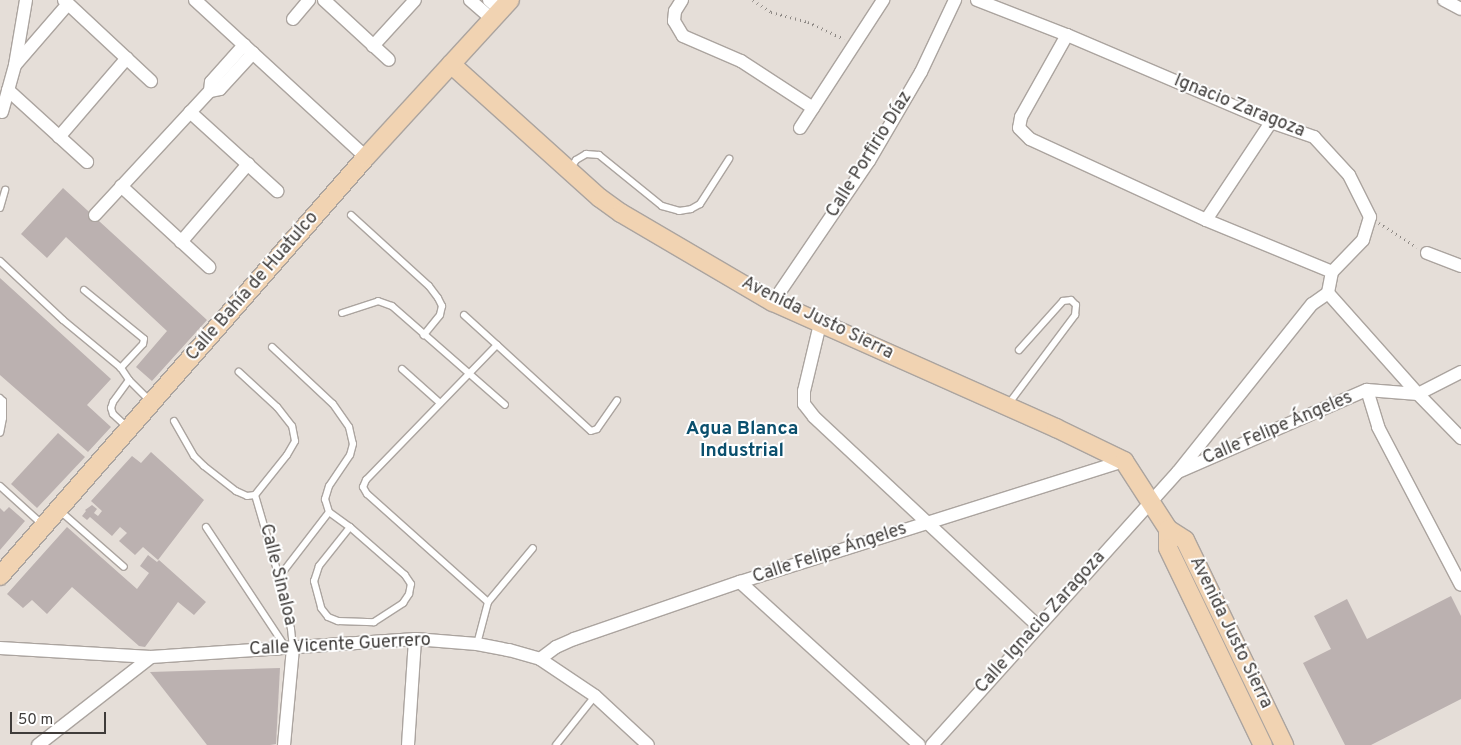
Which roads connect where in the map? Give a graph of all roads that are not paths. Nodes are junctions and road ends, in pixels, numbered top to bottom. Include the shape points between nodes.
1 (26, 0) edge
2 (195, 0) edge
3 (309, 0) edge
4 (324, 0) edge
5 (415, 0) edge
6 (470, 0) edge
7 (682, 0) edge
8 (883, 0) edge
9 (955, 0) edge
10 (977, 0) edge
11 (1444, 0) edge
12 (66, 2) edge
13 (498, 7) edge
14 (1461, 9) edge
15 (292, 19) dead end
16 (1067, 35) junction
17 (373, 46) junction
18 (248, 49) junction
19 (127, 58) junction
20 (389, 60) dead end
21 (450, 64) junction
22 (15, 65) junction
23 (151, 81) dead end
24 (8, 90) junction
25 (813, 108) junction
26 (2, 112) dead end
27 (190, 112) junction
28 (1271, 122) junction
29 (800, 128) dead end
30 (59, 137) junction
31 (366, 157) junction
32 (729, 158) dead end
33 (87, 162) dead end
34 (248, 164) junction
35 (570, 169) junction
36 (121, 186) junction
37 (5, 190) dead end
38 (277, 191) dead end
39 (0, 208) edge
40 (95, 215) dead end
41 (351, 215) dead end
42 (1206, 220) junction
43 (181, 242) junction
44 (1427, 253) road end
45 (0, 261) edge
46 (1461, 266) edge
47 (209, 267) dead end
48 (1332, 272) junction
49 (84, 290) dead end
50 (1328, 293) junction
51 (773, 302) junction
52 (342, 313) dead end
53 (464, 315) dead end
54 (820, 324) junction
55 (424, 335) junction
56 (497, 345) junction
57 (272, 347) dead end
58 (1020, 350) dead end
59 (122, 368) junction
60 (402, 369) dead end
61 (239, 372) dead end
62 (1461, 372) edge
63 (468, 374) junction
64 (130, 380) junction
65 (1367, 390) junction
66 (1418, 394) junction
67 (0, 398) edge
68 (617, 400) dead end
69 (152, 403) junction
70 (440, 403) junction
71 (505, 405) dead end
72 (1006, 407) junction
73 (174, 421) dead end
74 (128, 429) junction
75 (0, 433) edge
76 (1461, 438) edge
77 (1124, 462) junction
78 (1178, 472) junction
79 (0, 486) edge
80 (255, 495) junction
81 (1150, 501) junction
82 (58, 510) junction
83 (329, 512) junction
84 (929, 522) junction
85 (44, 526) junction
86 (206, 527) dead end
87 (350, 527) junction
88 (1168, 529) junction
89 (533, 548) dead end
90 (124, 567) dead end
91 (0, 576) edge
92 (279, 577) junction
93 (740, 582) junction
94 (1461, 585) edge
95 (488, 602) junction
96 (1038, 626) junction
97 (415, 639) junction
98 (477, 644) junction
99 (0, 648) edge
100 (289, 648) junction
101 (151, 657) junction
102 (540, 659) junction
103 (595, 696) junction
104 (1265, 707) junction
105 (1248, 715) junction
106 (38, 745) edge
107 (284, 745) edge
108 (408, 745) edge
109 (556, 745) edge
110 (648, 745) edge
111 (919, 745) edge
112 (932, 745) edge
113 (1263, 745) edge
114 (1284, 745) edge

1 - 22 street
2 - 18 street
3 - 15 street
4 - 17 street
5 - 17 street
6 - 13 street
7 - 25 street via 675,11 674,21 683,36 741,61
8 - 25 street
9 - 51 street, Calle Porfirio Díaz via 921,72 869,161
10 - 16 street, Ignacio Zaragoza
11 - 14 street
12 - 19 street
12 - 22 street
13 - 21 street, Calle Bahía de Huatulco
16 - 28 street, Ignacio Zaragoza
16 - 42 street via 1021,117 1019,128 1030,139
17 - 20 street
18 - 27 street via 211,82 210,91
18 - 31 street
19 - 23 street
19 - 30 street
21 - 31 street, Calle Bahía de Huatulco
21 - 35 street, Avenida Justo Sierra
22 - 24 street
24 - 26 street
24 - 30 street
25 - 29 street
27 - 34 street
27 - 36 street
28 - 42 street
28 - 48 street, Ignacio Zaragoza via 1314,137 1349,176 1370,217 1363,240
30 - 33 street
31 - 69 street, Calle Bahía de Huatulco
32 - 35 lane via 700,204 679,211 662,206 599,155 586,154
34 - 38 street
34 - 43 street
35 - 51 street, Avenida Justo Sierra via 621,213
36 - 40 street
36 - 43 street
37 - 39 lane
41 - 55 lane via 438,298 442,306 440,315
42 - 48 street
43 - 47 street
44 - 46 street
45 - 59 lane via 62,320
48 - 50 street
49 - 59 lane via 144,339
50 - 66 street
50 - 78 street via 1312,304
51 - 54 street, Avenida Justo Sierra
52 - 55 lane via 378,301 392,306
53 - 56 lane
54 - 72 street, Avenida Justo Sierra
54 - 84 street via 804,391 804,404 814,417
55 - 63 lane
56 - 63 lane
56 - 68 lane via 591,431 597,429
57 - 83 lane via 333,404 349,427 354,444 329,486 325,499
58 - 72 lane via 1063,301 1071,300 1076,305 1075,315
59 - 64 lane
60 - 70 lane
61 - 80 lane via 277,407 292,426 295,441 288,456
62 - 66 street
63 - 70 lane
63 - 71 lane
64 - 69 lane
64 - 74 lane via 110,408
65 - 66 street, Calle Felipe Ángeles
65 - 78 street, Calle Felipe Ángeles
65 - 94 street via 1378,427
66 - 76 street
67 - 75 lane via 3,401 3,418
69 - 74 street, Calle Bahía de Huatulco
70 - 95 lane via 366,480 363,487 366,494
72 - 77 street, Avenida Justo Sierra
73 - 80 lane via 194,456 204,466 236,491 247,496
74 - 82 street, Calle Bahía de Huatulco
77 - 81 street, Avenida Justo Sierra
77 - 84 street, Calle Felipe Ángeles
78 - 81 street, Calle Felipe Ángeles
79 - 85 lane
80 - 92 lane, Calle Sinaloa
81 - 88 street, Avenida Justo Sierra
81 - 96 street, Calle Ignacio Zaragoza
82 - 85 street, Calle Bahía de Huatulco
82 - 90 lane
83 - 87 lane
83 - 92 lane
84 - 93 street, Calle Felipe Ángeles
84 - 96 street
85 - 91 street, Calle Bahía de Huatulco
86 - 100 lane
87 - 87 lane via 411,584 403,603 374,622 338,621 328,617 315,592 314,581 319,566
88 - 104 street, Avenida Justo Sierra via 1185,540
88 - 105 street, Avenida Justo Sierra via 1168,548
89 - 95 lane
92 - 100 lane, Calle Sinaloa via 291,629
93 - 102 street, Calle Felipe Ángeles via 574,639
93 - 111 street
95 - 98 lane
96 - 112 street, Calle Ignacio Zaragoza
97 - 98 street, Calle Vicente Guerrero
97 - 100 street, Calle Vicente Guerrero
97 - 108 street
98 - 102 street, Calle Vicente Guerrero
99 - 101 street, Calle Vicente Guerrero
100 - 101 street, Calle Vicente Guerrero
100 - 107 street, Calle Sinaloa
101 - 106 street
102 - 103 street, Calle Vicente Guerrero
103 - 109 lane
103 - 110 street, Calle Vicente Guerrero
104 - 105 street
104 - 114 street, Avenida Justo Sierra
105 - 113 street, Avenida Justo Sierra

